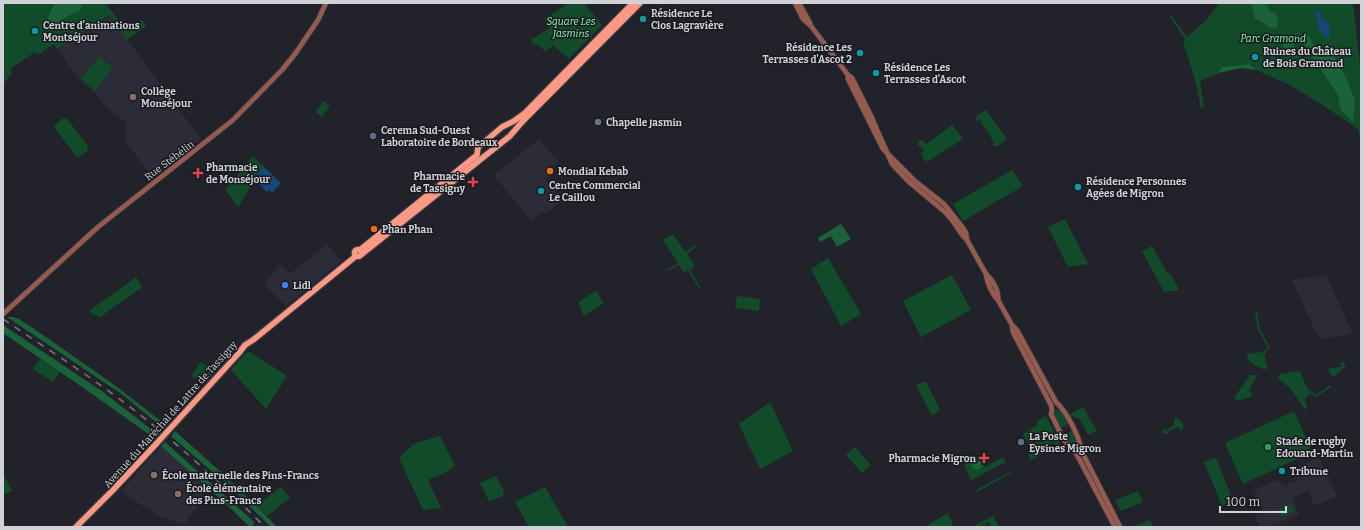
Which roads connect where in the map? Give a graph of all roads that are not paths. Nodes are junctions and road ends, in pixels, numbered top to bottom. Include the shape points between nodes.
1 (326, 3) edge
2 (633, 3) edge
3 (639, 3) edge
4 (794, 3) edge
5 (799, 3) edge
6 (811, 26) junction
7 (608, 31) junction
8 (478, 158) junction
9 (4, 313) edge
10 (1012, 325) junction
11 (76, 527) edge
12 (1115, 527) edge
13 (1120, 527) edge

1 - 9 street, Rue Stéhélin via 318,20 292,58 228,126 98,228
2 - 7 main road, Avenue du Maréchal de Lattre de Tassigny
3 - 7 main road, Avenue du Maréchal de Lattre de Tassigny
4 - 6 street via 803,19
5 - 6 street
6 - 10 street via 848,75 883,149 955,216 990,278 998,294 998,300
7 - 8 main road, Avenue du Maréchal de Lattre de Tassigny via 512,134
7 - 8 main road, Avenue du Maréchal de Lattre de Tassigny via 522,116 502,127 478,147
8 - 11 main road, Avenue du Maréchal de Lattre de Tassigny, bridge via 246,344 112,492
10 - 12 street via 1013,332 1051,405 1054,420 1069,449 1076,453
10 - 13 street via 1056,402 1062,407

